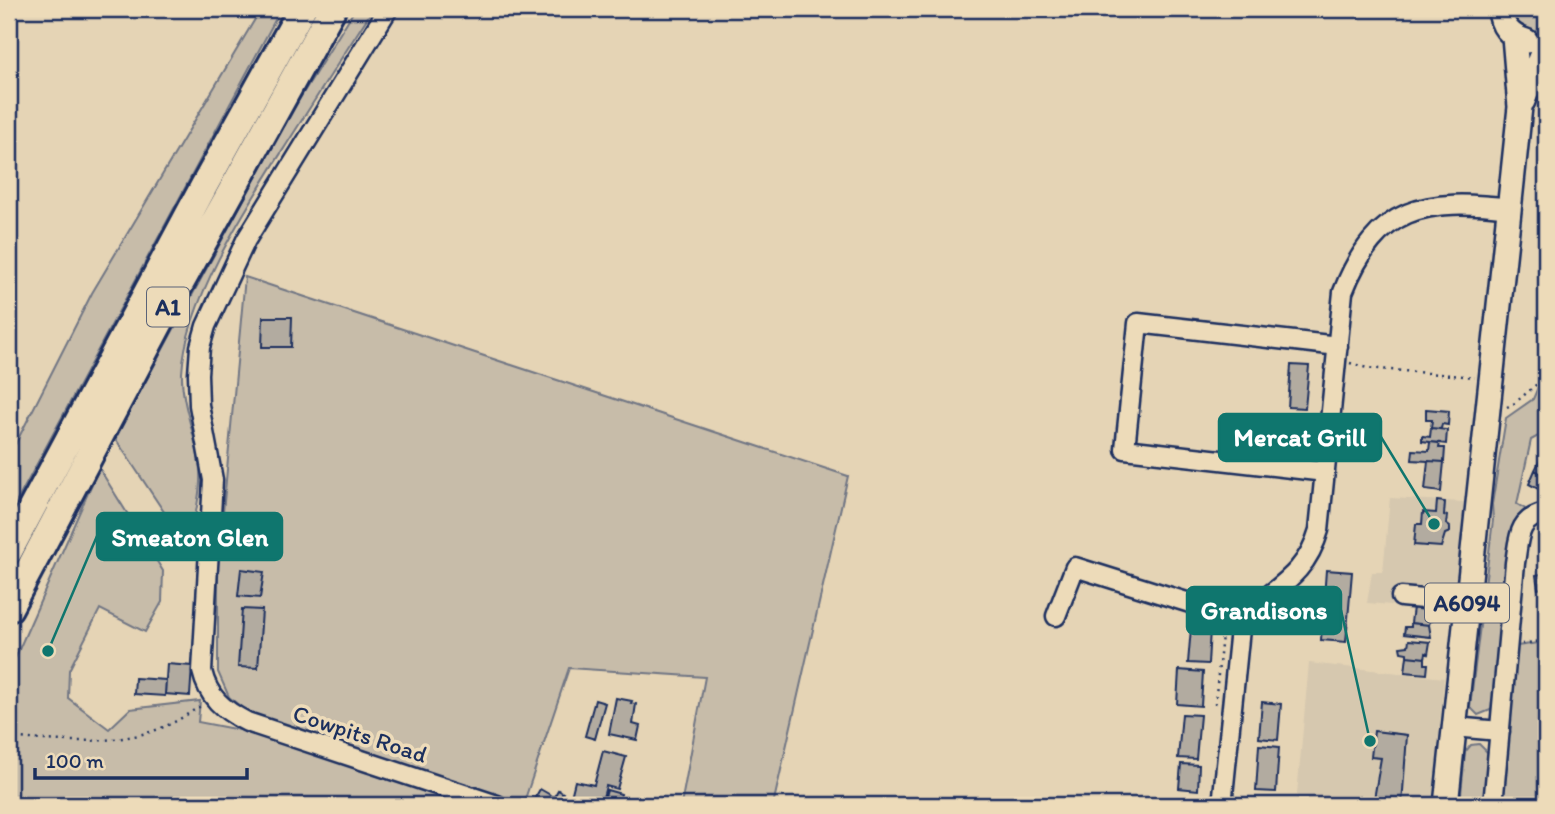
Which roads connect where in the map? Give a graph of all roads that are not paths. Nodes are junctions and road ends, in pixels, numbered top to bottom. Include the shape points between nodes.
1 (302, 9) edge
2 (332, 9) edge
3 (388, 9) edge
4 (1486, 9) edge
5 (1506, 23) edge
6 (1546, 41) edge
7 (1520, 107) junction
8 (1511, 208) junction
9 (1337, 353) junction
10 (1325, 472) junction
11 (1546, 513) edge
12 (9, 551) edge
13 (1401, 597) dead end
14 (1467, 603) junction
15 (9, 608) edge
16 (1056, 616) dead end
17 (1241, 619) junction
18 (1454, 727) junction
19 (1500, 731) junction
20 (1493, 802) edge
21 (497, 805) edge
22 (1222, 805) edge
23 (1446, 805) edge

1 - 12 highway, A1
2 - 15 highway, A1
3 - 21 street, Cowpits Road via 246,240 200,347 199,405 213,480 202,671 214,699 247,722
4 - 5 main road
5 - 6 main road via 1531,42
5 - 7 main road, A6094
6 - 7 main road, A6094
7 - 8 main road, A6094
8 - 9 street via 1440,204 1385,226 1353,266 1343,292
8 - 14 main road, A6094
9 - 10 street
9 - 10 street via 1138,323 1125,449
10 - 17 street via 1313,550 1290,580
11 - 19 street via 1530,518 1520,533
13 - 14 street
14 - 18 main road, A6094
16 - 17 street via 1075,567
17 - 22 street
18 - 19 street
18 - 23 main road, A6094
19 - 20 street

